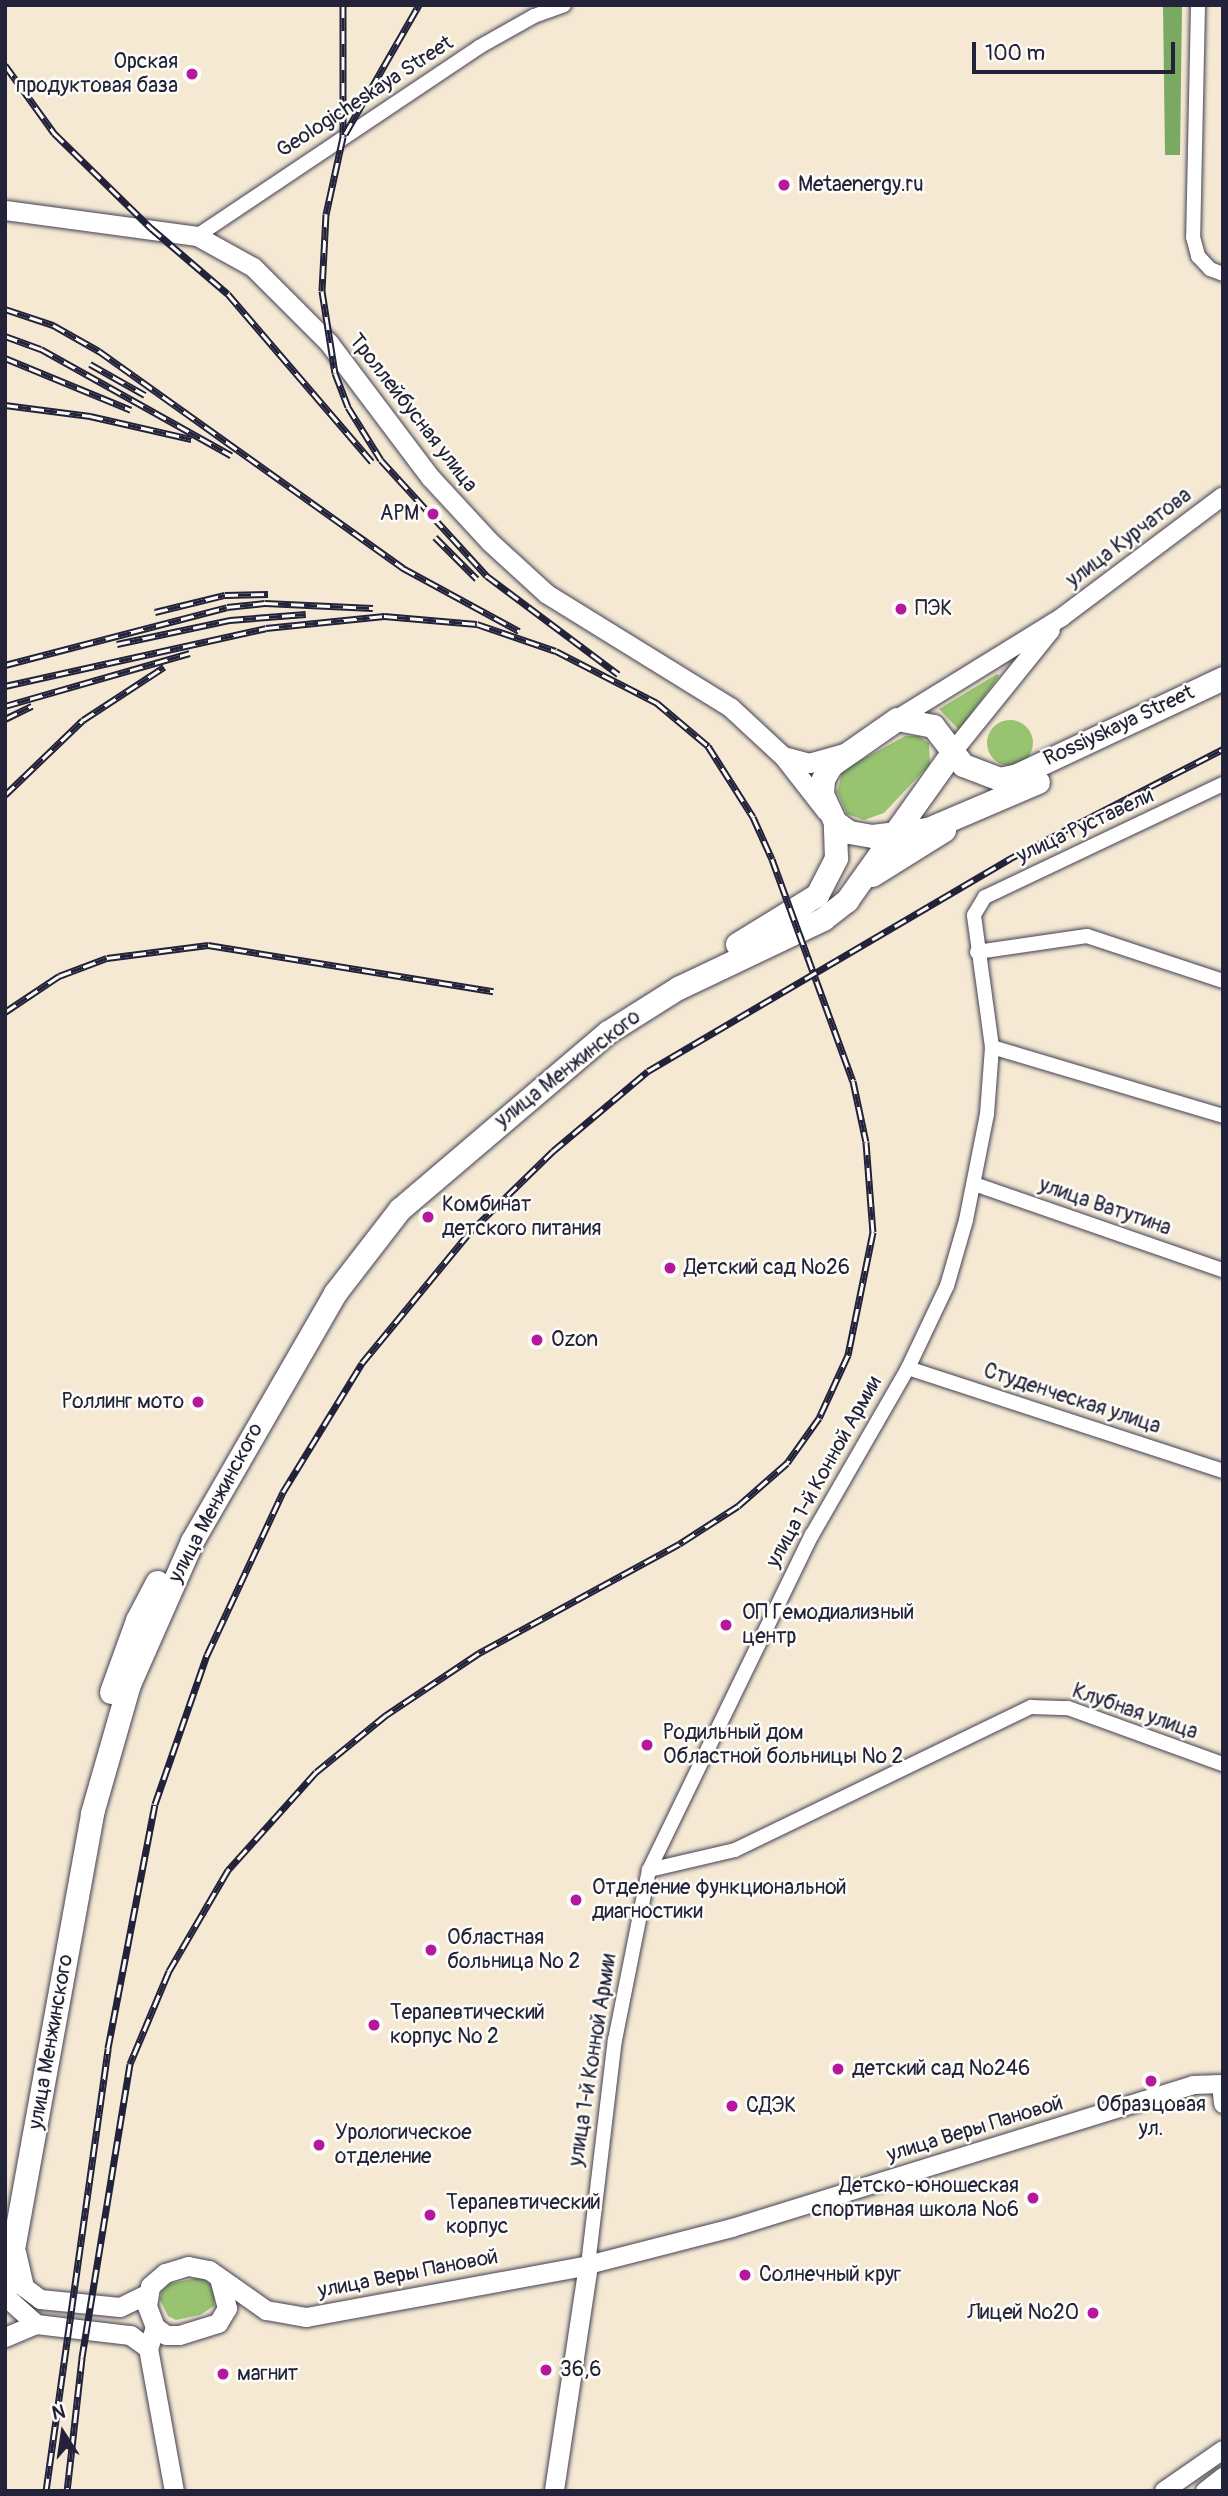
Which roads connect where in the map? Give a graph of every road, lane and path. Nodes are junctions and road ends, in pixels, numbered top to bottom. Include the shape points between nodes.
1 (564, 5) edge
2 (1198, 5) edge
3 (5, 210) edge
4 (197, 236) junction
5 (1223, 274) edge
6 (1223, 496) edge
7 (1062, 617) junction
8 (1223, 678) edge
9 (1223, 692) edge
10 (897, 719) junction
11 (845, 753) junction
12 (951, 754) junction
13 (783, 757) junction
14 (1038, 782) junction
15 (1223, 784) edge
16 (832, 818) junction
17 (895, 831) junction
18 (866, 879) junction
19 (974, 915) joint
20 (781, 931) junction
21 (977, 952) junction
22 (1223, 981) edge
23 (992, 1047) junction
24 (1223, 1116) edge
25 (974, 1184) junction
26 (1223, 1270) edge
27 (908, 1368) junction
28 (1223, 1471) edge
29 (1223, 1764) edge
30 (649, 1870) junction
31 (1222, 2084) edge
32 (1223, 2104) edge
33 (5, 2211) edge
34 (15, 2235) junction
35 (12, 2261) junction
36 (588, 2265) junction
37 (219, 2278) junction
38 (5, 2294) edge
39 (147, 2300) junction
40 (25, 2317) edge
41 (155, 2327) junction
42 (130, 2335) junction
43 (5, 2337) edge
44 (148, 2348) junction
45 (1223, 2449) edge
46 (1223, 2477) edge
47 (174, 2491) edge
48 (554, 2491) edge
49 (1164, 2491) edge
50 (1205, 2491) edge

1 - 4 street, Geologicheskaya Street via 479,47
2 - 5 street via 1193,237 1198,256 1210,269
3 - 4 main road, Троллейбусная улица
4 - 13 main road, Троллейбусная улица via 225,249 278,289 329,343 430,477 547,594 684,675 730,707
6 - 7 street, улица Курчатова
7 - 10 street, улица Курчатова
7 - 12 street, улица Курчатова
8 - 12 main road via 1017,775 1000,779 981,775
9 - 14 main road, Rossiyskaya Street
10 - 11 main road
10 - 12 main road via 933,726
11 - 13 main road via 808,763
11 - 16 main road via 823,779
12 - 17 main road
13 - 16 main road, Троллейбусная улица
14 - 17 main road via 928,829
14 - 18 main road via 932,836
15 - 19 street, улица Руставели via 985,897
16 - 17 main road via 849,832 872,836
16 - 20 main road via 836,858 828,880
17 - 18 main road
18 - 20 main road via 823,919
19 - 21 street, улица 1-й Конной Армии
20 - 33 main road, улица Менжинского via 673,979 585,1036 436,1160 362,1234 285,1347 178,1534 115,1679 77,1810
20 - 34 main road, улица Менжинского via 608,1032 400,1209 335,1293 192,1541 130,1684 92,1813
21 - 22 street via 1087,936
21 - 23 street, улица 1-й Конной Армии
23 - 24 street
23 - 25 street, улица 1-й Конной Армии via 987,1114
25 - 26 street, улица Ватутина
25 - 27 street, улица 1-й Конной Армии via 947,1286
27 - 28 street, Студенческая улица
27 - 30 street, улица 1-й Конной Армии via 812,1535
29 - 30 street, Клубная улица via 1068,1708 1031,1707 735,1850
30 - 36 street, улица 1-й Конной Армии via 615,2040
31 - 32 street
31 - 36 street, улица Веры Пановой via 1193,2085 732,2228
34 - 35 main road, улица Менжинского
34 - 39 main road via 24,2287 40,2299 120,2306
35 - 38 main road, улица Менжинского
35 - 40 main road
36 - 37 main road, улица Веры Пановой via 306,2317 266,2310
36 - 48 main road, улица 1-й Конной Армии
37 - 39 main road, улица Веры Пановой via 204,2268 180,2267 158,2276
37 - 41 main road via 227,2308 218,2323 179,2335 166,2335
38 - 40 main road
39 - 40 main road via 119,2319
39 - 41 main road
40 - 42 main road
40 - 43 main road
41 - 42 main road
41 - 44 main road
42 - 44 main road
44 - 47 main road
45 - 49 street
46 - 50 street

